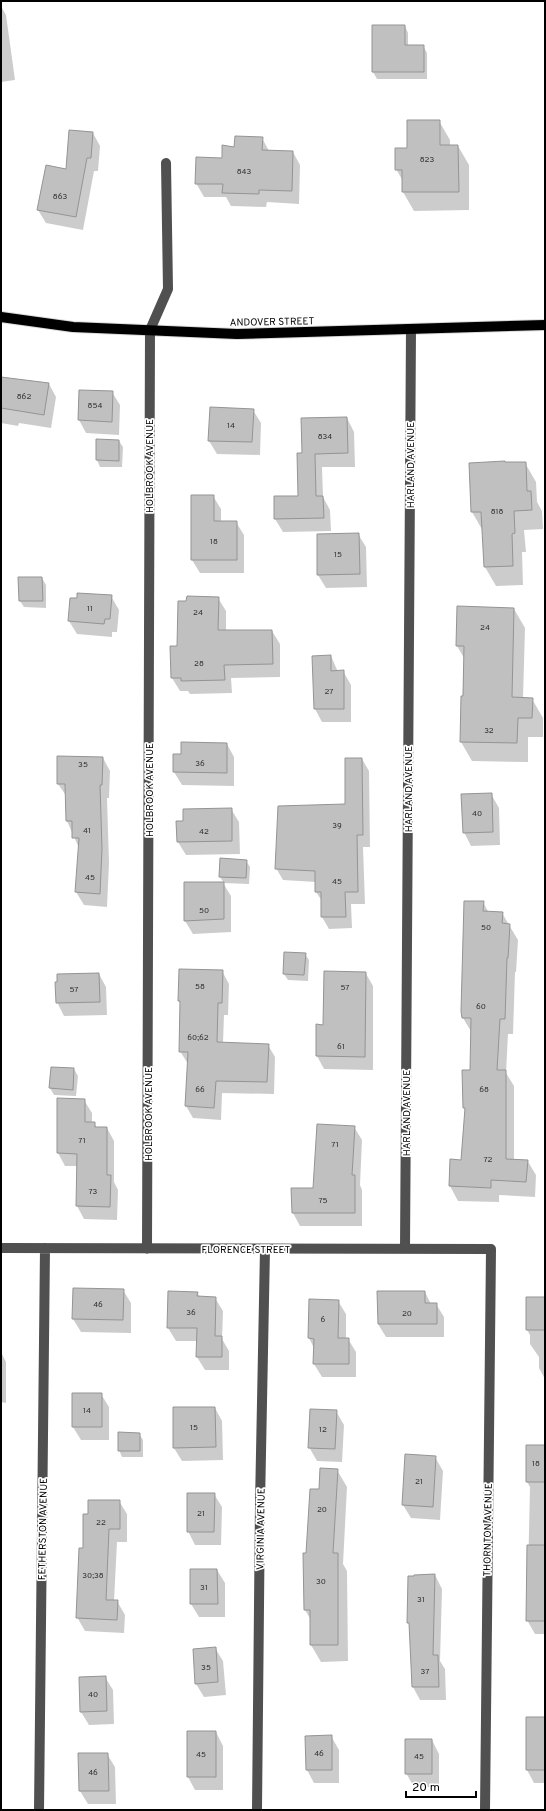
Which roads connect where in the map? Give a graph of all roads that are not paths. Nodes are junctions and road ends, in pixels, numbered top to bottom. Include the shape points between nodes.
1 (166, 163) dead end
2 (1, 317) edge
3 (545, 326) edge
4 (411, 329) junction
5 (150, 330) junction
6 (1, 1248) edge
7 (45, 1248) junction
8 (147, 1249) junction
9 (265, 1249) junction
10 (405, 1249) junction
11 (491, 1249) joint
12 (39, 1810) edge
13 (257, 1810) edge
14 (485, 1810) edge

1 - 5 street via 168,288
2 - 5 main road, ANDOVER STREET via 73,327
3 - 4 main road, ANDOVER STREET
4 - 5 main road, ANDOVER STREET via 238,334
4 - 10 street, HARLAND AVENUE
5 - 8 street, HOLBROOK AVENUE
6 - 7 street, FLORENCE STREET
7 - 8 street, FLORENCE STREET
7 - 12 street, FETHERSTON AVENUE
8 - 9 street, FLORENCE STREET
9 - 10 street, FLORENCE STREET
9 - 13 street, VIRGINIA AVENUE
10 - 11 street, FLORENCE STREET
11 - 14 street, THORNTON AVENUE

